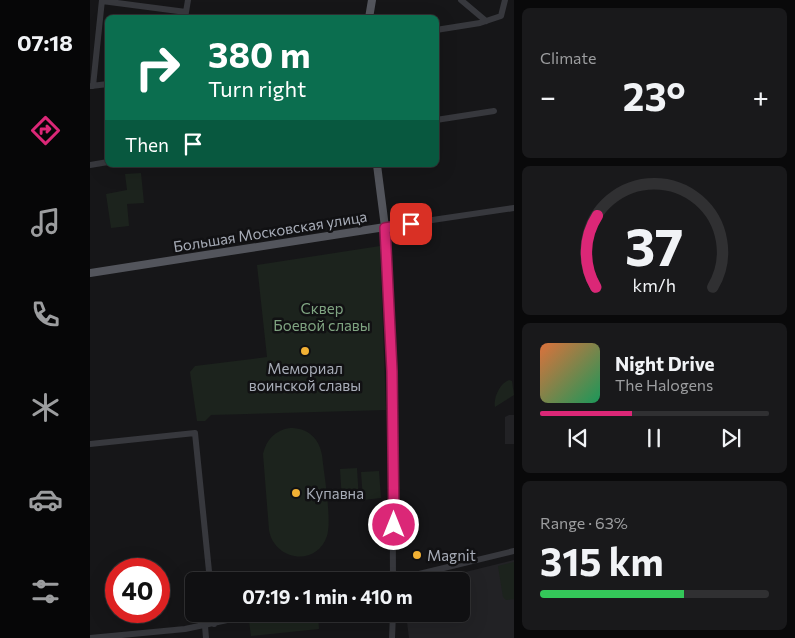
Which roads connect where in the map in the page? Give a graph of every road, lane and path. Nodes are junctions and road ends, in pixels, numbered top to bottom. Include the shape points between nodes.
1 (188, 0) edge
2 (372, 0) edge
3 (461, 0) edge
4 (505, 0) edge
5 (102, 1) edge
6 (186, 15) edge
7 (370, 15) edge
8 (486, 21) junction
9 (439, 29) edge
10 (105, 84) edge
11 (92, 86) edge
12 (494, 111) dead end
13 (439, 120) edge
14 (105, 162) edge
15 (90, 165) edge
16 (377, 167) edge
17 (514, 208) edge
18 (385, 228) junction
19 (90, 273) edge
20 (90, 444) edge
21 (514, 551) edge
22 (209, 572) edge
23 (392, 572) edge
24 (429, 572) edge
25 (222, 622) edge
26 (392, 622) edge
27 (214, 624) joint
28 (205, 626) junction
29 (90, 638) edge
30 (206, 638) edge
31 (392, 638) edge

1 - 6 street
2 - 7 main road
3 - 8 street
4 - 8 street via 501,16
5 - 6 street
5 - 11 street
8 - 9 street
10 - 11 street
12 - 13 street
14 - 15 street
16 - 18 main road
17 - 18 street, Большая Московская улица
18 - 19 main road, Большая Московская улица
18 - 23 street via 392,379
20 - 22 street via 195,433
21 - 24 street
25 - 27 street
26 - 31 street
27 - 28 street
28 - 29 street
28 - 30 street

